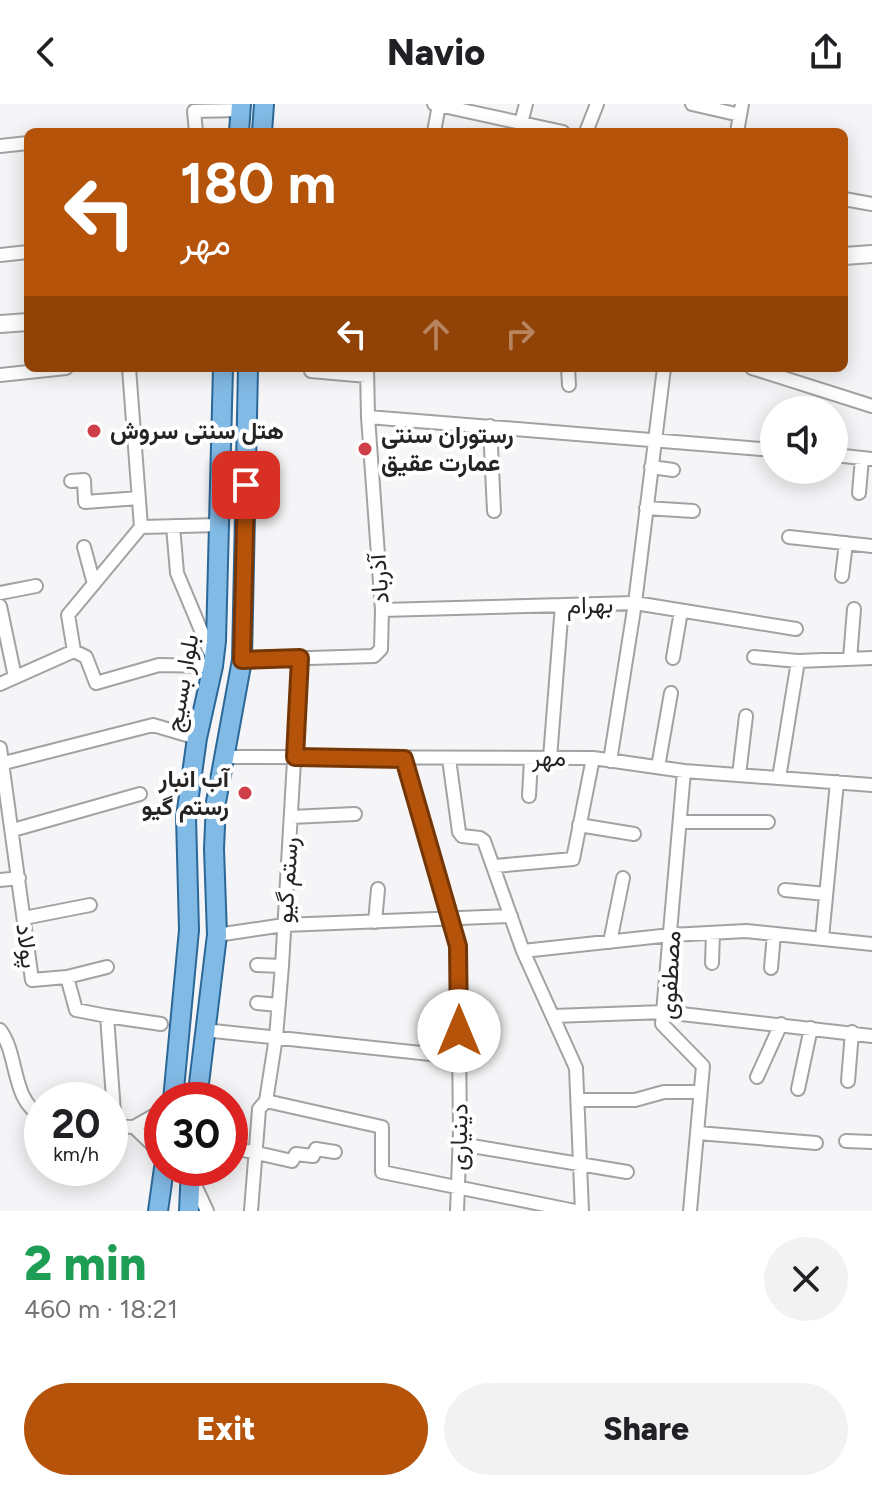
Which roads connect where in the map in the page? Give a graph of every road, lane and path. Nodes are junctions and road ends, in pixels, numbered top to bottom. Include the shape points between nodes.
1 (264, 104) edge
2 (526, 104) edge
3 (597, 104) edge
4 (692, 104) edge
5 (443, 105) edge
6 (241, 107) edge
7 (483, 109) edge
8 (741, 110) edge
9 (521, 123) junction
10 (196, 128) edge
11 (239, 128) edge
12 (262, 128) edge
13 (435, 128) edge
14 (544, 128) edge
15 (588, 128) edge
16 (24, 143) edge
17 (0, 146) edge
18 (848, 200) edge
19 (872, 204) edge
20 (24, 252) edge
21 (872, 254) edge
22 (0, 255) edge
23 (848, 256) edge
24 (24, 322) edge
25 (0, 324) edge
26 (28, 372) edge
27 (129, 372) edge
28 (223, 372) edge
29 (248, 372) edge
30 (367, 372) edge
31 (568, 372) edge
32 (663, 372) edge
33 (765, 372) edge
34 (0, 375) edge
35 (569, 385) dead end
36 (872, 406) edge
37 (368, 417) junction
38 (490, 426) junction
39 (654, 438) junction
40 (760, 449) edge
41 (867, 459) edge
42 (651, 467) junction
43 (673, 470) dead end
44 (71, 481) dead end
45 (859, 493) dead end
46 (139, 498) junction
47 (646, 508) junction
48 (494, 511) dead end
49 (693, 511) dead end
50 (173, 526) junction
51 (141, 527) junction
52 (220, 529) junction
53 (789, 537) dead end
54 (244, 538) junction
55 (846, 543) junction
56 (872, 546) edge
57 (84, 547) dead end
58 (244, 574) junction
59 (218, 575) junction
60 (842, 576) dead end
61 (94, 584) junction
62 (36, 586) dead end
63 (0, 593) edge
64 (635, 603) junction
65 (562, 605) junction
66 (0, 606) edge
67 (854, 609) dead end
68 (382, 610) junction
69 (681, 611) junction
70 (796, 629) dead end
71 (74, 651) junction
72 (754, 657) dead end
73 (300, 658) junction
74 (673, 658) dead end
75 (872, 658) edge
76 (850, 659) junction
77 (242, 660) junction
78 (798, 661) junction
79 (213, 663) junction
80 (15, 677) junction
81 (0, 684) edge
82 (671, 693) dead end
83 (746, 716) dead end
84 (197, 738) junction
85 (0, 748) edge
86 (224, 757) junction
87 (295, 757) junction
88 (550, 758) junction
89 (593, 758) junction
90 (404, 759) junction
91 (449, 759) junction
92 (531, 759) junction
93 (610, 761) junction
94 (4, 763) junction
95 (658, 767) junction
96 (684, 771) junction
97 (739, 775) junction
98 (779, 778) junction
99 (837, 782) junction
100 (872, 785) edge
101 (140, 794) dead end
102 (529, 796) dead end
103 (4, 801) edge
104 (355, 814) dead end
105 (291, 817) junction
106 (680, 822) junction
107 (768, 822) dead end
108 (579, 825) junction
109 (13, 830) junction
110 (634, 834) dead end
111 (495, 866) junction
112 (19, 878) junction
113 (623, 878) dead end
114 (0, 880) edge
115 (378, 889) dead end
116 (785, 890) dead end
117 (826, 894) junction
118 (90, 905) dead end
119 (511, 916) junction
120 (24, 918) junction
121 (451, 920) junction
122 (375, 922) junction
123 (284, 925) junction
124 (713, 933) junction
125 (774, 934) junction
126 (217, 935) junction
127 (671, 935) junction
128 (822, 938) junction
129 (610, 942) junction
130 (872, 944) edge
131 (523, 951) junction
132 (712, 963) dead end
133 (257, 965) dead end
134 (282, 966) junction
135 (107, 967) dead end
136 (771, 968) dead end
137 (67, 977) junction
138 (257, 1003) dead end
139 (279, 1005) junction
140 (664, 1012) junction
141 (107, 1016) junction
142 (553, 1016) junction
143 (161, 1024) dead end
144 (781, 1024) junction
145 (811, 1028) junction
146 (0, 1030) edge
147 (204, 1030) junction
148 (852, 1032) junction
149 (872, 1036) edge
150 (276, 1037) junction
151 (459, 1057) junction
152 (757, 1077) dead end
153 (848, 1081) dead end
154 (110, 1082) edge
155 (175, 1082) edge
156 (199, 1082) edge
157 (798, 1089) dead end
158 (700, 1092) junction
159 (24, 1096) edge
160 (578, 1100) junction
161 (266, 1101) junction
162 (144, 1121) edge
163 (128, 1127) edge
164 (134, 1127) junction
165 (698, 1133) junction
166 (144, 1137) edge
167 (846, 1141) dead end
168 (872, 1142) edge
169 (816, 1143) dead end
170 (460, 1144) junction
171 (248, 1151) edge
172 (255, 1152) junction
173 (335, 1152) dead end
174 (580, 1165) junction
175 (627, 1172) dead end
176 (161, 1186) edge
177 (190, 1186) edge
178 (196, 1186) edge
179 (458, 1187) junction
180 (158, 1211) edge
181 (189, 1211) edge
182 (207, 1211) edge
183 (251, 1211) edge
184 (457, 1211) edge
185 (575, 1211) edge
186 (582, 1211) edge
187 (690, 1211) edge

1 - 12 main road
2 - 9 street
3 - 15 street
4 - 8 street
5 - 7 street
5 - 13 street
6 - 10 street via 194,111
6 - 11 main road
7 - 9 street
9 - 14 street
16 - 17 street
18 - 19 street
20 - 22 street
21 - 23 main road
24 - 25 main road
26 - 34 street
27 - 46 street
28 - 52 main road, بلوار بسیج
29 - 54 main road
30 - 37 street, آذرباد
31 - 35 street
32 - 39 street
33 - 36 street
37 - 38 street
37 - 68 street, آذرباد
38 - 39 street
38 - 48 street
39 - 40 street
39 - 42 street
41 - 45 street
42 - 43 street
42 - 47 street
44 - 46 street via 84,480 85,502
46 - 51 street
47 - 49 street
47 - 64 street
50 - 51 street
50 - 52 street
50 - 79 street via 177,573
51 - 61 street
52 - 54 main road via 225,545 236,547
52 - 59 main road, بلوار بسیج
53 - 55 street
54 - 58 main road
55 - 56 street
55 - 60 street
57 - 61 street
58 - 59 main road via 236,566 225,567
58 - 77 main road
59 - 79 main road, بلوار بسیج
61 - 71 street via 68,615
62 - 63 street
64 - 65 street, بهرام
64 - 69 street, بهرام
64 - 93 street
65 - 68 street, بهرام
65 - 88 street
66 - 80 street
67 - 76 street
68 - 73 street, آذرباد via 379,654
69 - 70 street, بهرام
69 - 74 street
71 - 79 street via 86,657 96,683 159,665
71 - 80 street
72 - 78 street
73 - 77 street, آذرباد
73 - 87 street, رستم گیو
75 - 76 street
76 - 78 street
77 - 86 main road
78 - 98 street
79 - 84 main road, بلوار بسیج
80 - 81 street
82 - 95 street
83 - 97 street
84 - 94 street via 153,725
84 - 155 main road, بلوار بسیج via 186,817 189,930
85 - 94 street, پولاد
86 - 87 street, مهر
86 - 126 main road via 214,849
87 - 90 street, مهر
87 - 105 street, رستم گیو
88 - 89 street, مهر
88 - 92 street, مهر
89 - 93 street, مهر
89 - 108 street
90 - 91 street, مهر
90 - 121 street, دینیاری
91 - 92 street, مهر
91 - 111 street via 459,832 483,839
92 - 102 street
93 - 95 street, مهر
94 - 103 street, پولاد
95 - 96 street, مهر
96 - 97 street, مهر
96 - 106 street, مصطفوی
97 - 98 street, مهر
98 - 99 street, مهر
99 - 100 street, مهر
99 - 117 street
101 - 109 street
103 - 109 street, پولاد
104 - 105 street
105 - 123 street, رستم گیو
106 - 107 street
106 - 127 street, مصطفوی
108 - 110 street
108 - 111 street via 570,861
109 - 112 street, پولاد
111 - 119 street
112 - 114 street
112 - 120 street, پولاد
113 - 129 street
115 - 122 street
116 - 117 street
117 - 128 street
118 - 120 street
119 - 121 street
119 - 131 street
120 - 137 street, پولاد via 32,980
121 - 122 street
121 - 151 street, دینیاری via 458,946
122 - 123 street
123 - 126 street
123 - 134 street, رستم گیو
124 - 125 street
124 - 127 street
124 - 132 street
125 - 128 street
125 - 136 street
126 - 147 main road
127 - 129 street
127 - 140 street, مصطفوی
128 - 130 street
129 - 131 street
131 - 142 street
133 - 134 street
134 - 139 street, رستم گیو
135 - 137 street
137 - 141 street, پولاد via 76,1010
138 - 139 street
139 - 150 street, رستم گیو
140 - 142 street
140 - 144 street
140 - 158 street, مصطفوی via 664,1028 702,1062
141 - 143 street
141 - 154 street
142 - 160 street via 576,1068
144 - 145 street
144 - 152 street
145 - 148 street
145 - 157 street
146 - 159 street
147 - 150 street
147 - 156 main road
148 - 149 street
148 - 153 street
150 - 151 street
150 - 161 street, رستم گیو
151 - 170 street, دینیاری
158 - 160 street
158 - 165 street, مصطفوی
160 - 174 street
161 - 172 street, رستم گیو via 259,1109
161 - 179 street via 382,1127 382,1172
162 - 164 street
163 - 164 street
164 - 166 street
165 - 169 street
165 - 187 street, مصطفوی
167 - 168 street
170 - 174 street
170 - 179 street, دینیاری
171 - 172 street
172 - 173 street via 293,1161 296,1154 312,1157 317,1149
172 - 183 street, رستم گیو
174 - 175 street
174 - 186 street
176 - 180 main road
177 - 181 main road
178 - 182 street
179 - 184 street, دینیاری
179 - 185 street

